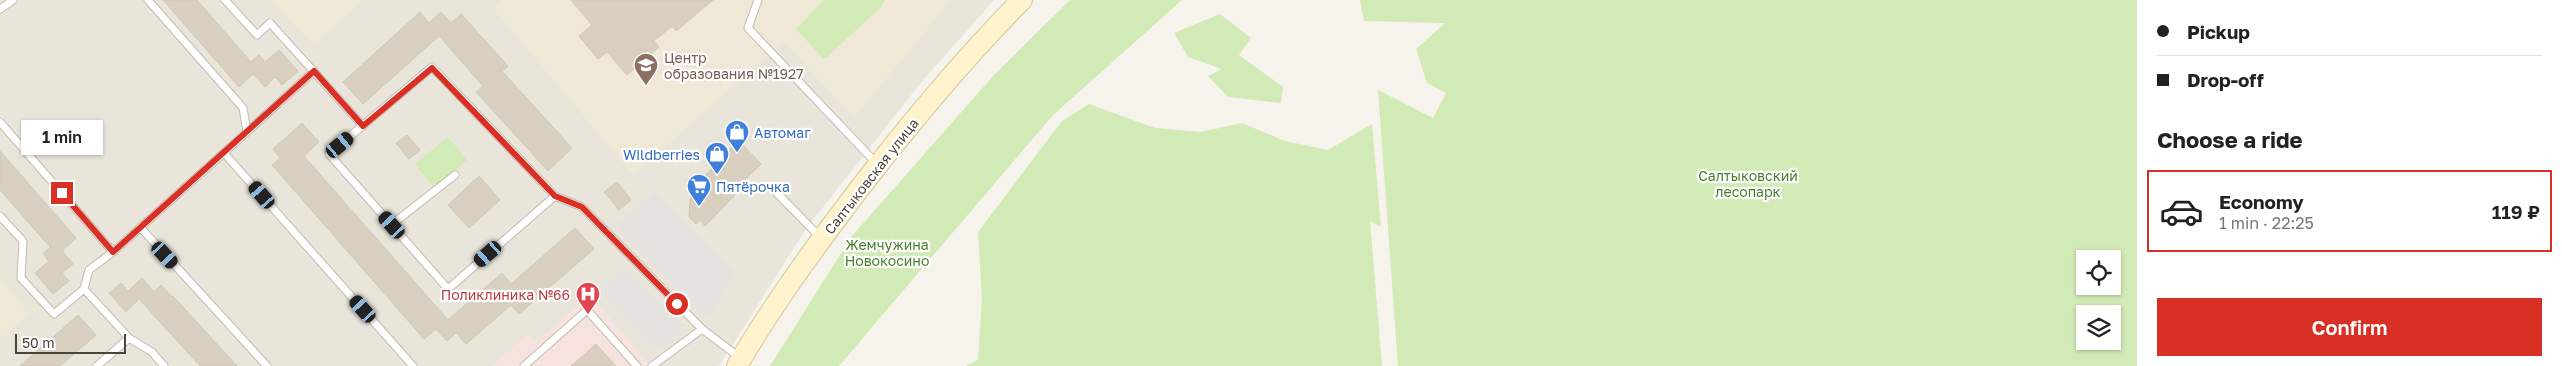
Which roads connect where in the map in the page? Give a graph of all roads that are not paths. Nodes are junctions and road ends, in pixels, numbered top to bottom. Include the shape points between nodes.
1 (13, 0) edge
2 (148, 0) edge
3 (225, 0) edge
4 (758, 0) edge
5 (1022, 0) edge
6 (0, 9) edge
7 (314, 71) junction
8 (0, 122) edge
9 (363, 126) junction
10 (247, 132) junction
11 (224, 153) junction
12 (878, 165) junction
13 (456, 175) dead end
14 (775, 192) dead end
15 (555, 196) junction
16 (0, 216) edge
17 (392, 225) junction
18 (140, 227) junction
19 (822, 239) junction
20 (113, 252) junction
21 (84, 288) junction
22 (702, 329) junction
23 (129, 338) junction
24 (740, 362) edge
25 (97, 366) edge
26 (164, 366) edge
27 (267, 366) edge
28 (413, 366) edge
29 (524, 366) edge
30 (637, 366) edge
31 (652, 366) edge

1 - 6 lane
2 - 10 lane via 244,108
3 - 7 lane via 257,34 270,23
4 - 12 lane via 748,28
5 - 12 street, Салтыковская улица via 964,60
7 - 9 lane
7 - 10 lane
8 - 20 lane
9 - 15 lane via 432,68
9 - 17 lane via 329,154
10 - 11 lane
11 - 18 lane
11 - 28 lane
12 - 19 street, Салтыковская улица
13 - 17 lane
14 - 19 lane
15 - 17 lane via 448,289
15 - 22 lane via 582,207
16 - 21 lane via 23,241 21,278 54,314
18 - 20 lane
18 - 27 lane
19 - 24 street, Салтыковская улица
20 - 21 lane via 89,270
21 - 23 lane
22 - 24 lane
22 - 31 lane
23 - 25 lane
23 - 26 lane via 152,352
29 - 30 lane via 587,310

